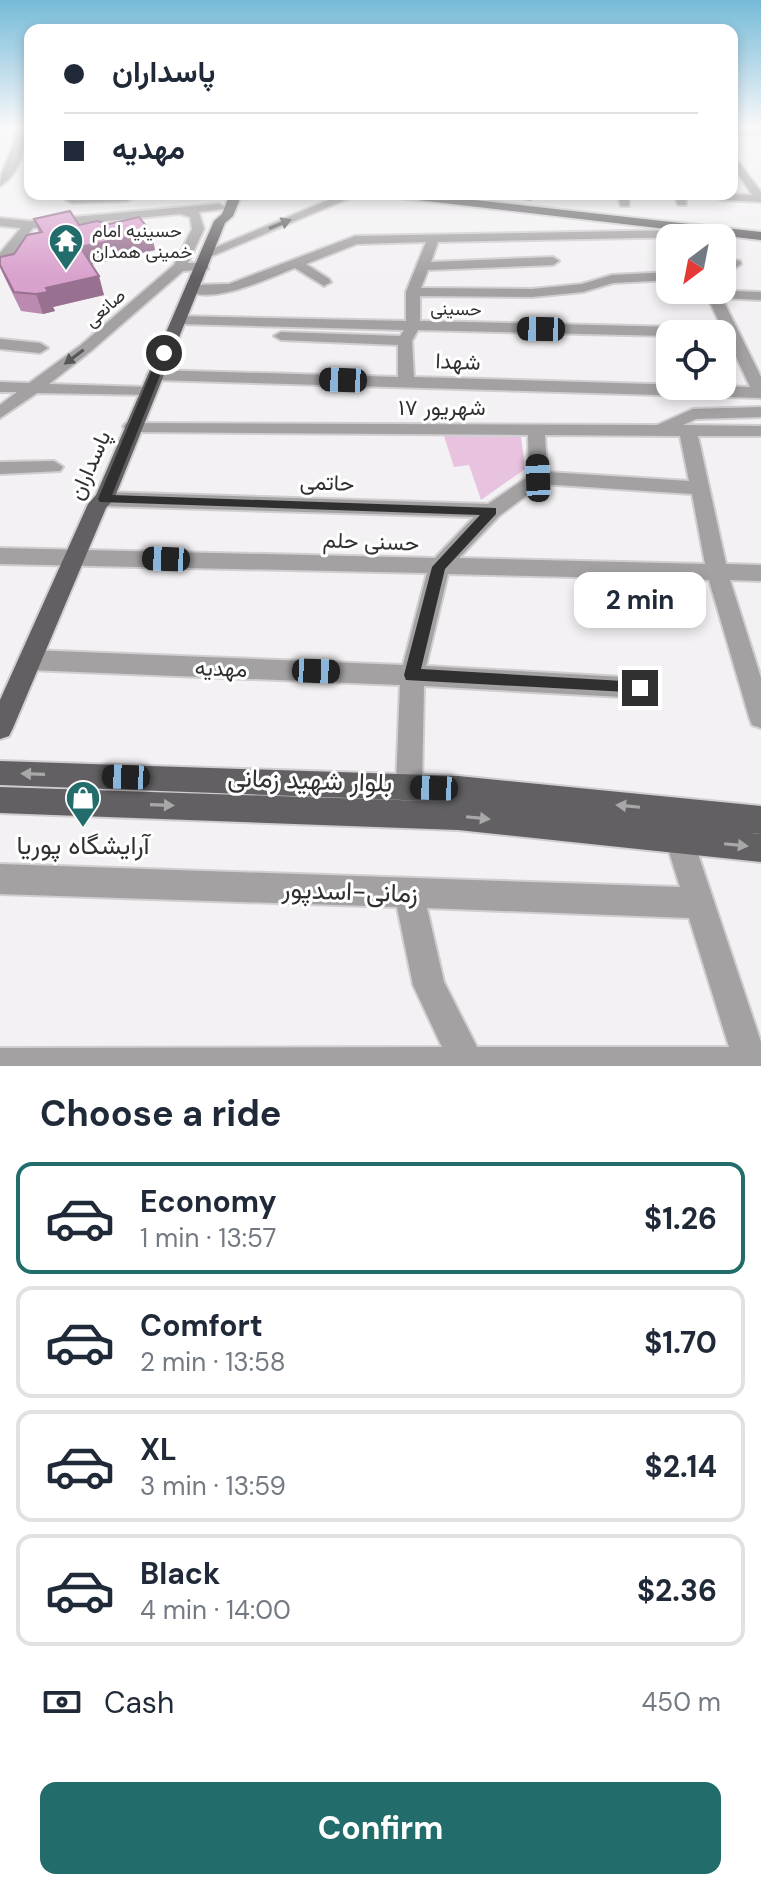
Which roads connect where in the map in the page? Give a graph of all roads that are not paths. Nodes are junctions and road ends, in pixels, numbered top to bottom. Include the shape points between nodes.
1 (747, 179) edge
2 (738, 198) edge
3 (761, 199) edge
4 (73, 200) edge
5 (231, 200) edge
6 (340, 200) edge
7 (455, 200) edge
8 (530, 208) junction
9 (182, 211) junction
10 (220, 214) junction
11 (482, 220) dead end
12 (0, 222) edge
13 (59, 222) junction
14 (530, 224) dead end
15 (29, 225) junction
16 (656, 228) edge
17 (656, 233) edge
18 (736, 235) edge
19 (761, 236) edge
20 (488, 238) junction
21 (433, 239) junction
22 (205, 260) junction
23 (0, 261) edge
24 (553, 261) dead end
25 (295, 262) junction
26 (424, 266) junction
27 (180, 267) junction
28 (656, 277) edge
29 (324, 282) dead end
30 (192, 289) junction
31 (413, 292) junction
32 (736, 294) edge
33 (761, 296) edge
34 (176, 326) junction
35 (413, 326) junction
36 (656, 331) edge
37 (405, 341) junction
38 (736, 341) edge
39 (0, 344) edge
40 (40, 348) dead end
41 (406, 382) junction
42 (151, 383) junction
43 (0, 387) edge
44 (34, 388) junction
45 (761, 392) edge
46 (761, 412) edge
47 (0, 413) edge
48 (132, 427) junction
49 (536, 429) junction
50 (656, 430) junction
51 (688, 430) junction
52 (761, 431) edge
53 (54, 467) dead end
54 (0, 468) edge
55 (538, 478) junction
56 (702, 488) junction
57 (104, 499) junction
58 (492, 511) junction
59 (0, 556) edge
60 (75, 556) junction
61 (439, 567) junction
62 (717, 572) junction
63 (761, 573) edge
64 (30, 660) junction
65 (412, 675) junction
66 (755, 676) edge
67 (640, 688) dead end
68 (761, 717) edge
69 (0, 728) edge
70 (0, 773) edge
71 (409, 787) junction
72 (0, 800) edge
73 (761, 820) edge
74 (679, 839) junction
75 (761, 848) edge
76 (0, 879) edge
77 (409, 893) junction
78 (699, 903) junction
79 (0, 1065) edge
80 (468, 1065) edge
81 (752, 1065) edge

1 - 3 street
2 - 3 street
4 - 13 street
5 - 10 main road, پاسداران via 227,216
22 -> 6 street
7 - 8 main road
8 - 14 street
8 - 16 main road
9 - 10 street
9 - 13 street
9 - 27 street via 196,215 198,229
10 - 22 main road, پاسداران
11 - 20 street
12 - 15 street
13 - 15 street
15 - 23 street
17 - 20 street
18 - 19 main road
20 - 21 street
21 - 25 street via 355,240
21 - 26 street
22 - 27 street
22 - 30 main road, پاسداران
24 - 26 street
25 - 29 street
25 - 30 street via 231,288
26 - 31 street
27 -> 44 street, صانعی
28 - 31 street via 532,293
30 - 34 main road, پاسداران
31 - 35 street
32 - 33 street
34 - 35 street, حسینی
34 - 37 street
34 - 42 main road, پاسداران
35 - 36 street, حسینی
35 - 37 street
37 - 41 street
38 - 45 street
39 - 40 street
41 - 42 street, شهدا
41 - 45 street, شهدا
42 - 44 street, شهدا
42 - 48 main road, پاسداران
43 - 44 street, شهدا
44 - 47 street, صانعی
46 - 50 street, ۱۷ شهریور via 693,414
48 - 49 street, ۱۷ شهریور
48 - 57 main road, پاسداران
49 - 50 street, ۱۷ شهریور
49 - 55 street
50 - 51 street, ۱۷ شهریور
51 - 52 street, ۱۷ شهریور
51 - 56 street
53 - 54 street
55 - 56 street
55 - 58 street
56 - 62 street
57 - 58 street, حاتمی
57 - 60 main road, پاسداران
58 - 61 street
59 - 60 street, حسنی حلم
60 - 61 street, حسنی حلم
60 - 64 main road, پاسداران
61 - 62 street, حسنی حلم
61 - 65 street
62 - 63 street, حسنی حلم
62 - 66 street
64 - 65 street, مهدیه
64 - 69 main road, پاسداران
65 - 67 street, مهدیه
65 - 71 street
66 - 68 street
71 -> 70 main road, بلوار شهید زمانی
73 -> 71 main road, بلوار شهید زمانی
72 -> 74 main road, بلوار شهید زمانی via 458,816
74 -> 75 main road, بلوار شهید زمانی
74 - 78 street
76 - 77 street, زمانی-اسدپور
77 - 78 street, زمانی-اسدپور
77 - 80 street via 429,985
78 - 81 street
79 - 80 street
80 - 81 street

